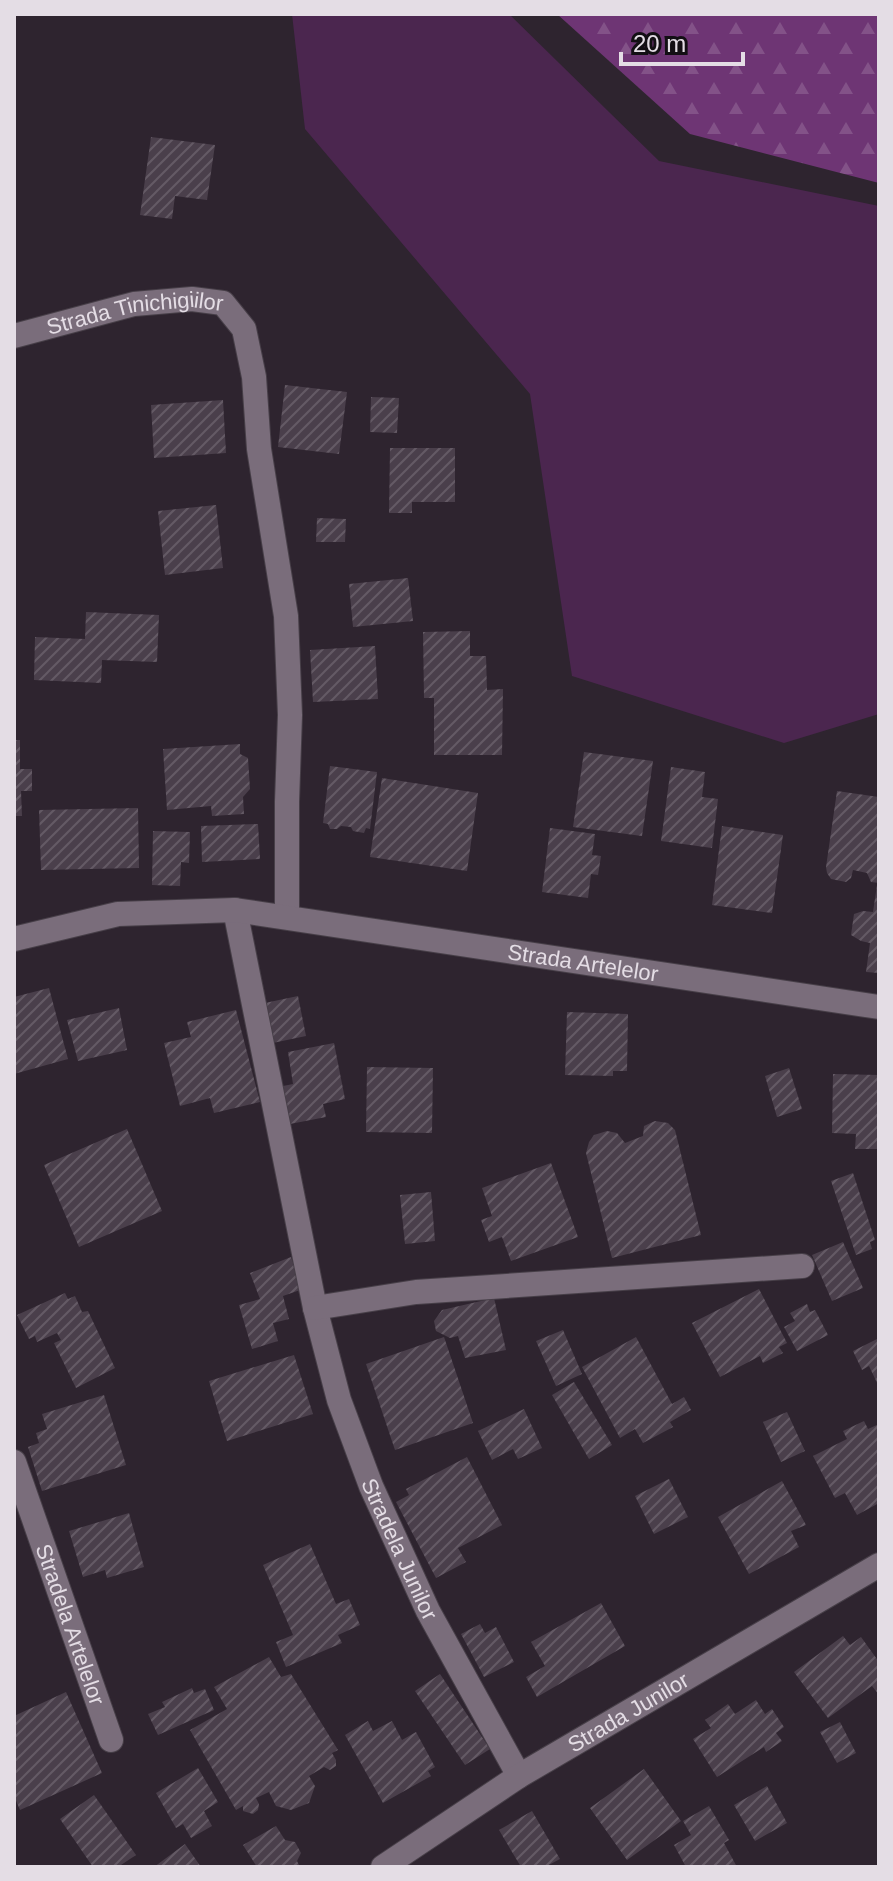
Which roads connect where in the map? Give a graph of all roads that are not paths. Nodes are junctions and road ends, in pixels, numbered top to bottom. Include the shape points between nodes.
1 (14, 336) edge
2 (235, 910) junction
3 (287, 917) junction
4 (14, 939) edge
5 (879, 1007) edge
6 (802, 1266) dead end
7 (315, 1308) junction
8 (14, 1462) edge
9 (879, 1565) edge
10 (111, 1740) dead end
11 (519, 1776) junction
12 (383, 1867) edge

1 - 3 street, Strada Tinichigiilor via 134,304 192,299 223,303 244,329 286,616
2 - 3 street, Strada Artelelor
2 - 4 street, Strada Artelelor via 118,914
2 - 7 street, Stradela Junilor
3 - 5 street, Strada Artelelor
6 - 7 street via 416,1292
7 - 11 street, Stradela Junilor via 339,1400 371,1486 428,1611
8 - 10 street, Stradela Artelelor
9 - 11 street, Strada Junilor
11 - 12 street, Strada Junilor

